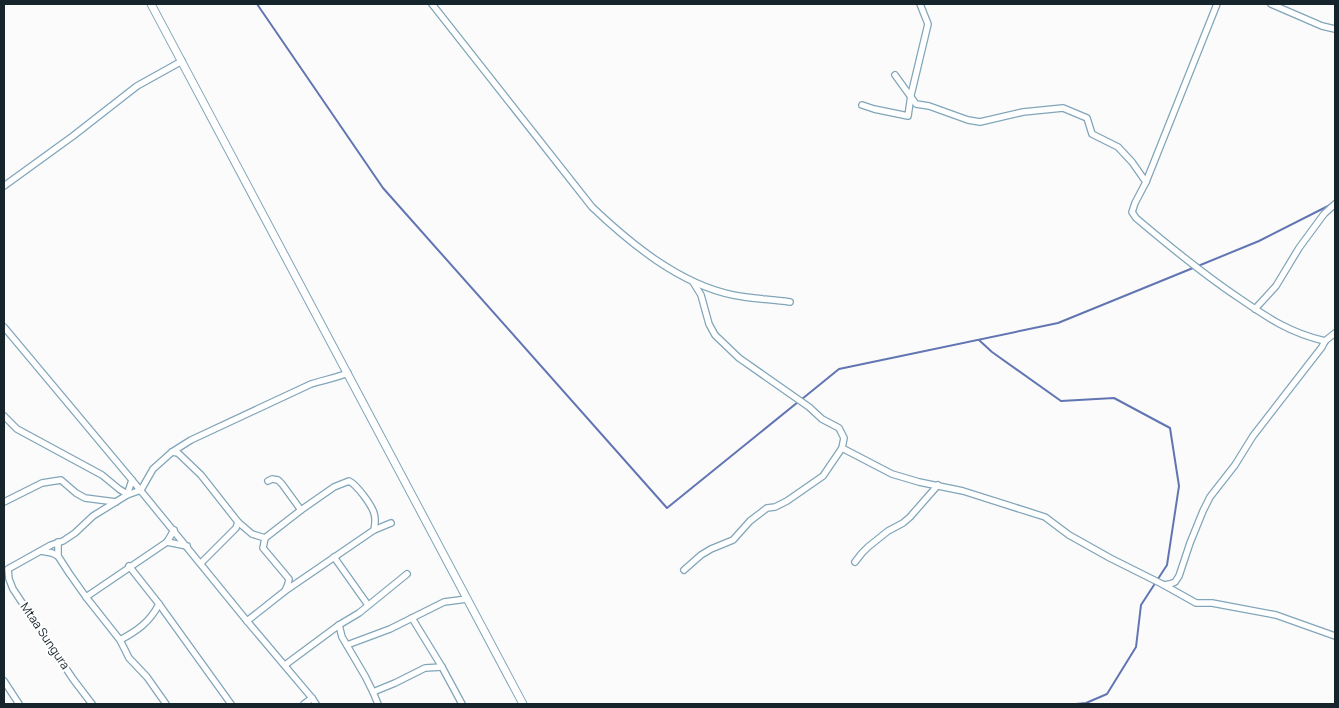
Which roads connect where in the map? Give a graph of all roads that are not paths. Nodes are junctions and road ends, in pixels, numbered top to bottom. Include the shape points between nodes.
1 (152, 4) edge
2 (432, 4) edge
3 (920, 4) edge
4 (1217, 4) edge
5 (1271, 4) edge
6 (1335, 29) edge
7 (182, 61) junction
8 (895, 75) dead end
9 (911, 95) junction
10 (862, 105) dead end
11 (1146, 182) junction
12 (4, 186) edge
13 (1335, 204) edge
14 (691, 280) junction
15 (790, 302) dead end
16 (1255, 309) junction
17 (4, 327) edge
18 (1335, 333) edge
19 (1325, 341) junction
20 (348, 373) junction
21 (4, 416) edge
22 (842, 448) junction
23 (172, 452) junction
24 (132, 480) junction
25 (268, 480) dead end
26 (938, 485) junction
27 (141, 490) junction
28 (127, 494) junction
29 (4, 502) edge
30 (116, 502) junction
31 (301, 510) junction
32 (238, 522) junction
33 (391, 523) dead end
34 (236, 528) junction
35 (244, 528) junction
36 (174, 530) junction
37 (374, 530) junction
38 (252, 534) junction
39 (265, 538) junction
40 (58, 542) junction
41 (167, 542) junction
42 (187, 546) junction
43 (263, 548) junction
44 (41, 551) junction
45 (58, 556) junction
46 (334, 557) junction
47 (200, 562) junction
48 (855, 562) dead end
49 (129, 566) junction
50 (6, 570) edge
51 (684, 570) dead end
52 (407, 574) dead end
53 (1164, 585) junction
54 (285, 591) junction
55 (86, 597) junction
56 (467, 599) junction
57 (159, 604) junction
58 (368, 605) junction
59 (412, 618) junction
60 (247, 621) junction
61 (338, 625) junction
62 (327, 634) junction
63 (1335, 636) edge
64 (342, 637) junction
65 (120, 640) junction
66 (347, 645) junction
67 (285, 665) junction
68 (442, 667) junction
69 (5, 685) edge
70 (373, 692) junction
71 (312, 698) junction
72 (19, 704) edge
73 (92, 704) edge
74 (166, 704) edge
75 (231, 704) edge
76 (304, 704) edge
77 (316, 704) edge
78 (378, 704) edge
79 (462, 704) edge
80 (523, 704) edge

1 - 7 street
2 - 14 street via 592,207 656,260
3 - 9 street via 928,24
4 - 11 street
5 - 6 street
7 - 12 street via 137,86
7 - 20 street
8 - 9 street
9 - 10 street via 908,116
9 - 11 street via 916,104 980,122 1023,112 1063,108 1086,118 1092,134 1118,148
11 - 16 street via 1132,212 1136,218 1223,288
13 - 16 street via 1298,248 1276,286
14 - 15 street via 733,295
14 - 22 street via 701,295 715,335 739,358 839,428 844,438
16 - 19 street via 1301,335
17 - 24 street
18 - 19 street
19 - 53 street via 1210,497 1179,576 1175,582
20 - 23 street via 311,384 208,431
20 - 56 street
21 - 28 street via 17,429 102,475
22 - 26 street via 892,474
22 - 51 street via 823,476 787,501 767,508 732,540 701,555
23 - 27 street via 153,469
23 - 32 street via 178,453 200,475
24 - 27 street
24 - 28 street
25 - 31 street via 278,480
26 - 48 street via 910,517 868,547
26 - 53 street via 1045,517 1069,535
27 - 28 street, Mtaa Sungura
27 - 36 street
28 - 30 street, Mtaa Sungura
29 - 30 street via 42,483 61,480 85,498
30 - 40 street, Mtaa Sungura via 93,516 63,542
31 - 37 street via 334,487 349,481 374,512
31 - 39 street
32 - 34 street
32 - 35 street
33 - 37 street
34 - 35 street
34 - 47 street
35 - 38 street
36 - 41 street
36 - 42 street
37 - 46 street
38 - 39 street
38 - 43 street
39 - 43 street
40 - 44 street, Mtaa Sungura
40 - 45 street
41 - 42 street
41 - 49 street
42 - 47 street
43 - 54 street via 288,579
44 - 45 street
44 - 50 street, Mtaa Sungura
45 - 55 street
46 - 54 street
46 - 58 street
47 - 60 street
49 - 55 street
49 - 57 street
50 - 73 street, Mtaa Sungura via 13,589
52 - 58 street
53 - 63 street via 1196,602 1212,602 1276,615
54 - 60 street
55 - 65 street
56 - 59 street via 444,602
56 - 80 street
57 - 65 street via 154,615
57 - 75 street
58 - 61 street
59 - 66 street
59 - 68 street
60 - 67 street
61 - 62 street
61 - 64 street
62 - 64 street
62 - 67 street
64 - 66 street
65 - 74 street via 129,658
66 - 70 street
67 - 71 street
68 - 70 street via 425,668
68 - 79 street
69 - 72 street
70 - 78 street
71 - 76 street
71 - 77 street

